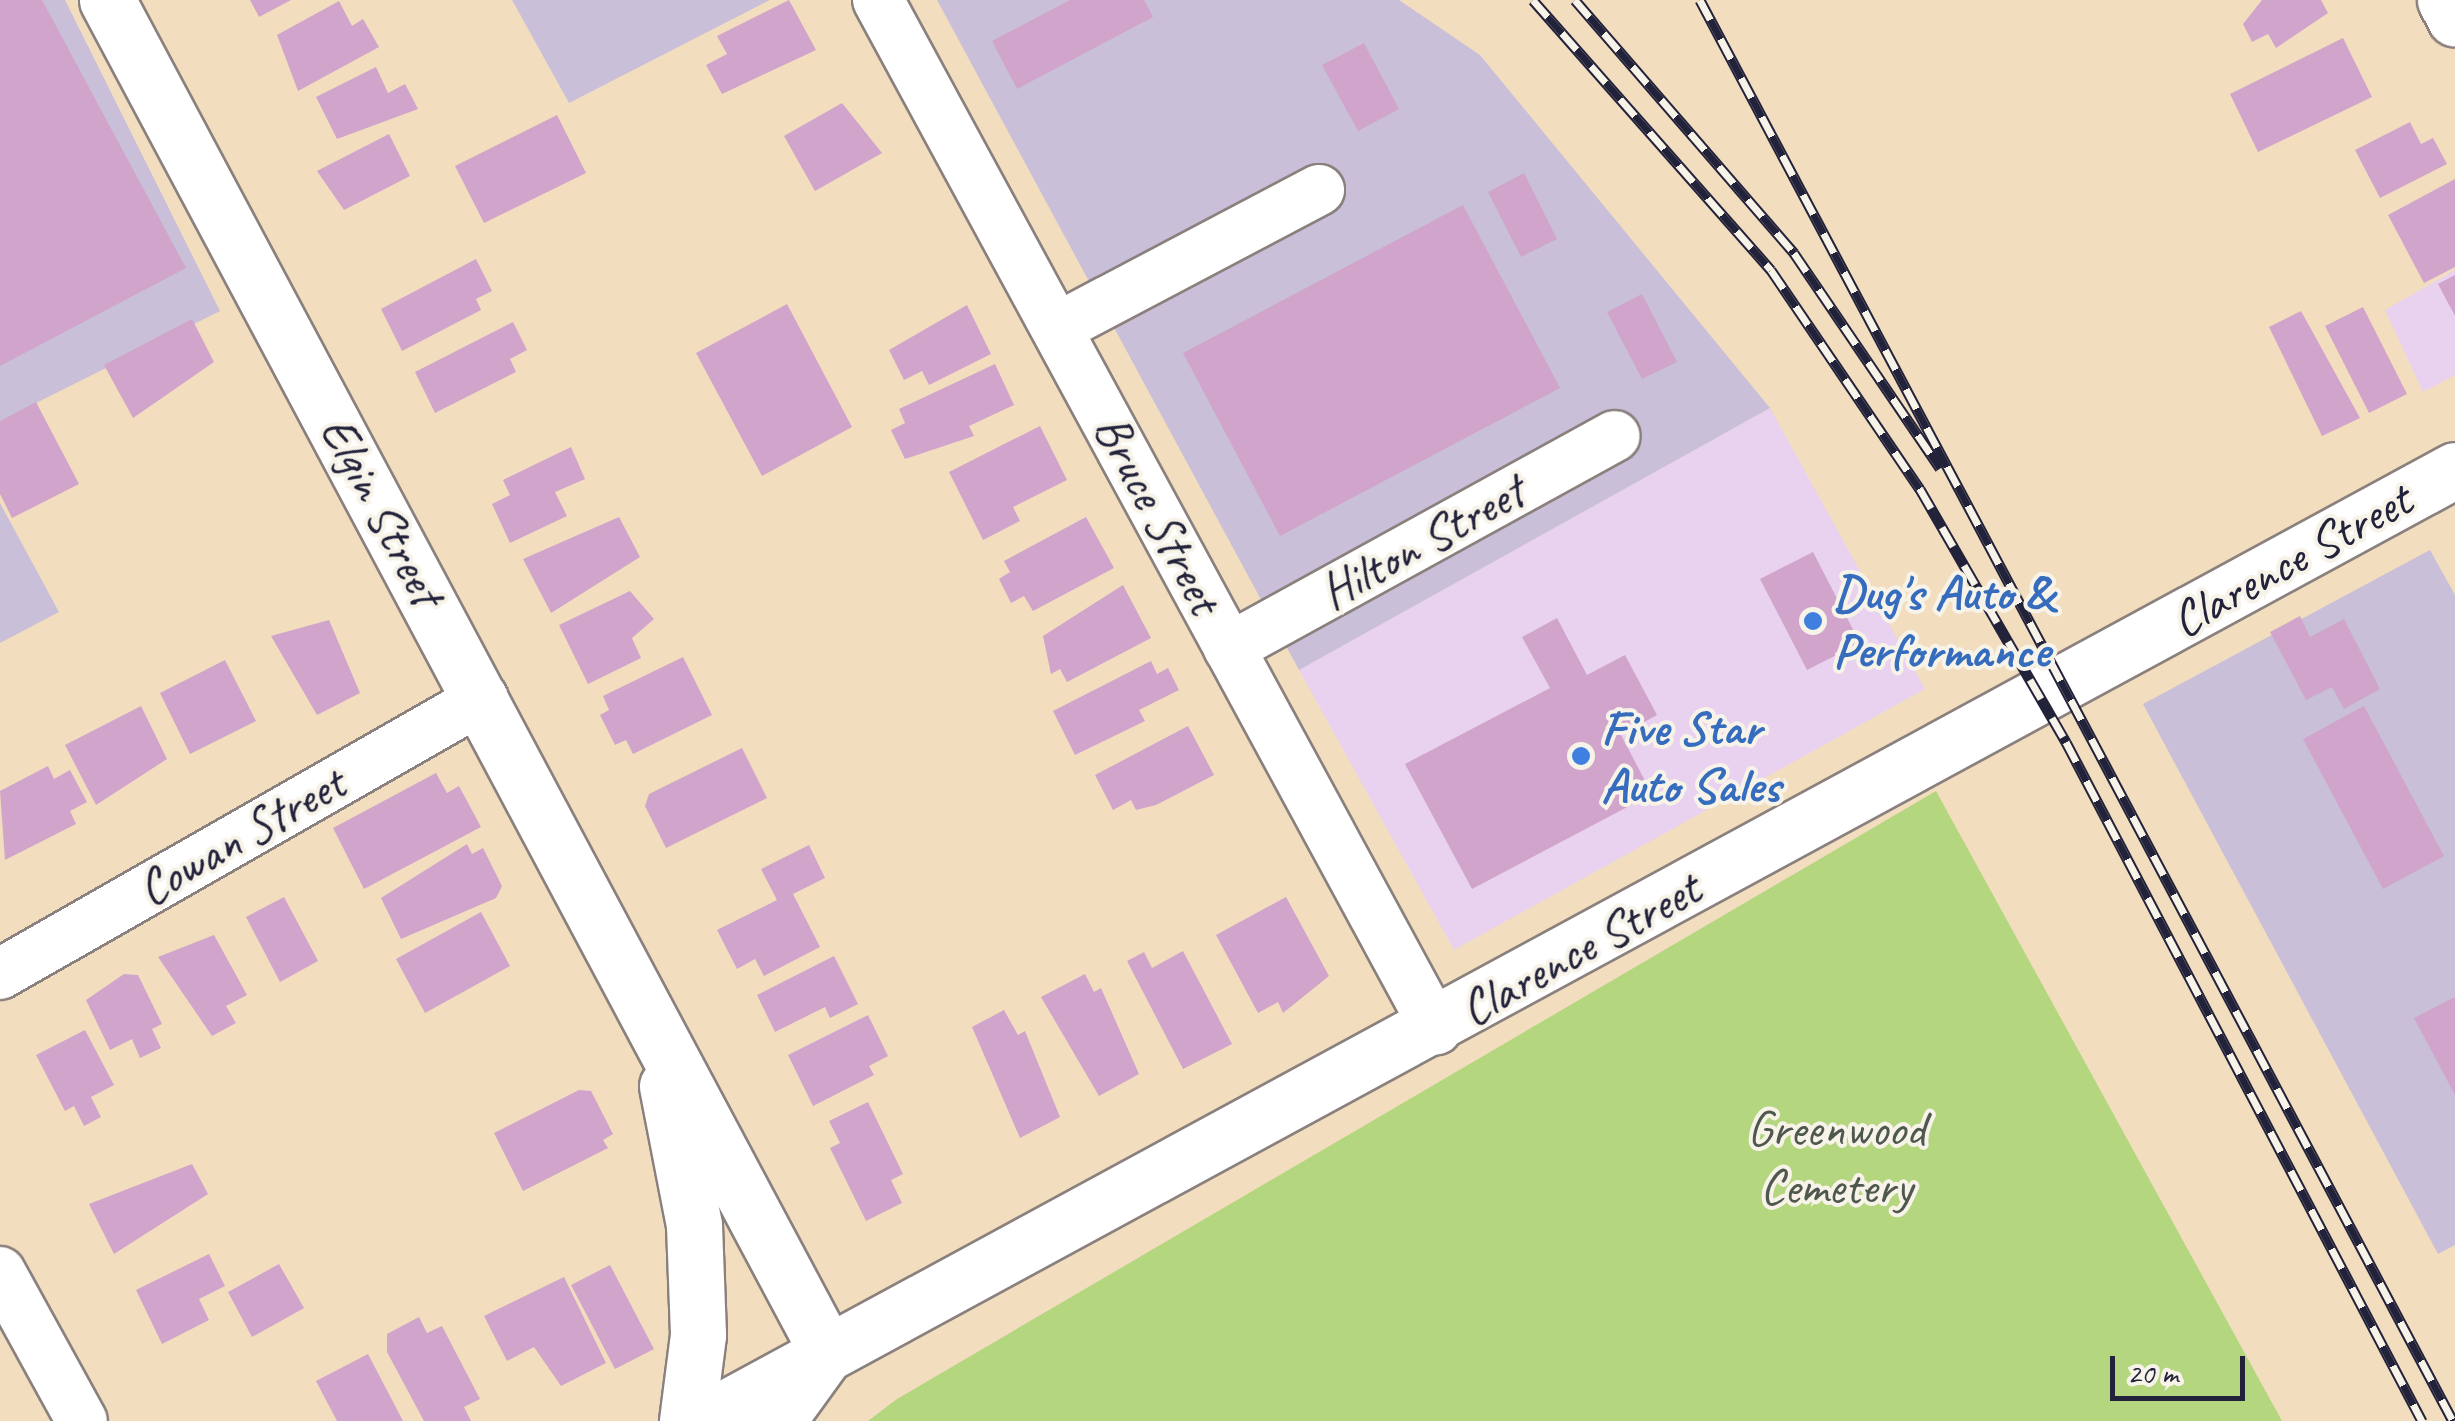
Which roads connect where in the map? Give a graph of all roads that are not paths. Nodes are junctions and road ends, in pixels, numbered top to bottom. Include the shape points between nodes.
1 (106, 0) edge
2 (878, 0) edge
3 (2445, 0) edge
4 (2455, 20) edge
5 (1320, 190) dead end
6 (1059, 327) junction
7 (1616, 436) dead end
8 (2455, 470) edge
9 (1229, 648) junction
10 (482, 698) junction
11 (0, 974) edge
12 (654, 1024) junction
13 (1436, 1028) junction
14 (0, 1272) edge
15 (827, 1352) junction
16 (82, 1421) edge
17 (686, 1421) edge
18 (702, 1421) edge
19 (778, 1421) edge

1 - 10 main road, Elgin Street
2 - 6 street, Bruce Street
3 - 4 main road
5 - 6 street
6 - 9 street, Bruce Street
7 - 9 street, Hilton Street
8 - 13 main road, Clarence Street
9 - 13 street, Bruce Street
10 - 11 street, Cowan Street
10 - 12 main road, Elgin Street
12 - 15 main road, Elgin Street
12 - 17 main road, Elgin Street via 694,1224 698,1334
13 - 15 main road, Clarence Street
14 - 16 street
15 - 18 main road, Clarence Street
15 - 19 main road

